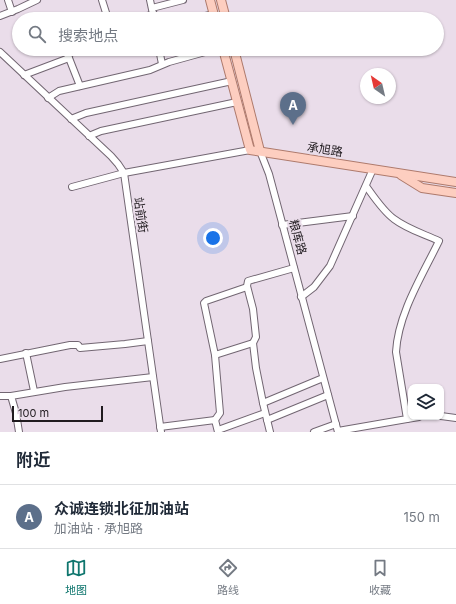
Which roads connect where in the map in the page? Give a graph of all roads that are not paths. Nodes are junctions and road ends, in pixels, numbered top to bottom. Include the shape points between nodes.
1 (8, 0) edge
2 (37, 0) edge
3 (102, 0) edge
4 (150, 0) edge
5 (183, 0) edge
6 (210, 0) edge
7 (221, 0) edge
8 (12, 12) junction
9 (106, 12) edge
10 (153, 12) edge
11 (158, 12) edge
12 (214, 12) edge
13 (224, 12) edge
14 (0, 16) edge
15 (0, 52) edge
16 (160, 56) edge
17 (191, 56) edge
18 (225, 56) edge
19 (236, 56) edge
20 (69, 58) joint
21 (162, 64) junction
22 (24, 75) junction
23 (232, 81) junction
24 (80, 86) junction
25 (48, 98) junction
26 (237, 102) junction
27 (71, 119) junction
28 (89, 136) junction
29 (250, 150) junction
30 (260, 151) junction
31 (373, 169) junction
32 (124, 173) junction
33 (397, 173) junction
34 (456, 182) edge
35 (366, 186) junction
36 (72, 187) dead end
37 (456, 193) edge
38 (352, 216) junction
39 (282, 225) junction
40 (294, 268) junction
41 (247, 287) junction
42 (301, 297) junction
43 (148, 341) junction
44 (253, 344) junction
45 (26, 353) junction
46 (215, 355) junction
47 (0, 359) edge
48 (153, 377) junction
49 (323, 378) junction
50 (34, 391) junction
51 (328, 395) junction
52 (0, 396) edge
53 (11, 396) junction
54 (262, 403) junction
55 (265, 413) junction
56 (444, 416) edge
57 (456, 418) edge
58 (407, 419) joint
59 (215, 420) junction
60 (267, 420) junction
61 (336, 424) junction
62 (161, 429) edge
63 (218, 431) edge
64 (338, 431) edge
65 (19, 432) edge
66 (270, 432) edge
67 (314, 432) edge

1 - 8 street
2 - 8 street
3 - 9 street
4 - 10 street
5 - 11 street
6 - 12 main road
7 - 13 main road
8 - 14 street
15 - 22 street
16 - 21 street
17 - 21 street
18 - 23 main road
19 - 30 main road, 粮库路
20 - 22 street
20 - 24 street
21 - 24 street via 144,72
22 - 25 street
23 - 26 main road
23 - 27 street via 86,113
24 - 25 street via 59,91
25 - 27 street
26 - 28 street via 101,131
26 - 29 main road
27 - 28 street
28 - 32 street
29 - 30 main road, 承旭路
29 - 32 street
30 - 31 main road, 承旭路
30 - 39 street, 粮库路 via 269,174
31 - 33 main road, 承旭路
31 - 35 street
32 - 36 street
32 - 43 street, 站前街
33 - 34 main road, 承旭路
33 - 37 main road, 承旭路 via 422,188
35 - 38 street
35 - 58 street via 393,219 439,241 403,317 397,341 397,358
38 - 39 street
38 - 42 street via 330,266 314,287
39 - 40 street, 粮库路
40 - 41 street via 248,282
40 - 42 street, 粮库路
41 - 44 street via 256,336
41 - 46 street via 204,303
42 - 49 street, 粮库路
43 - 45 street via 80,348 78,345 70,345
43 - 48 street, 站前街
44 - 46 street
44 - 54 street
45 - 47 street
45 - 50 street
46 - 59 street via 220,413
48 - 50 street
48 - 62 street, 站前街
49 - 51 street, 粮库路
49 - 54 street
50 - 53 street
51 - 60 street
51 - 61 street, 粮库路
52 - 53 street
53 - 65 street
54 - 55 street
55 - 60 street
55 - 63 street
56 - 57 street
58 - 64 street
59 - 62 street
59 - 63 street
60 - 66 street
61 - 64 street, 粮库路
61 - 67 street

